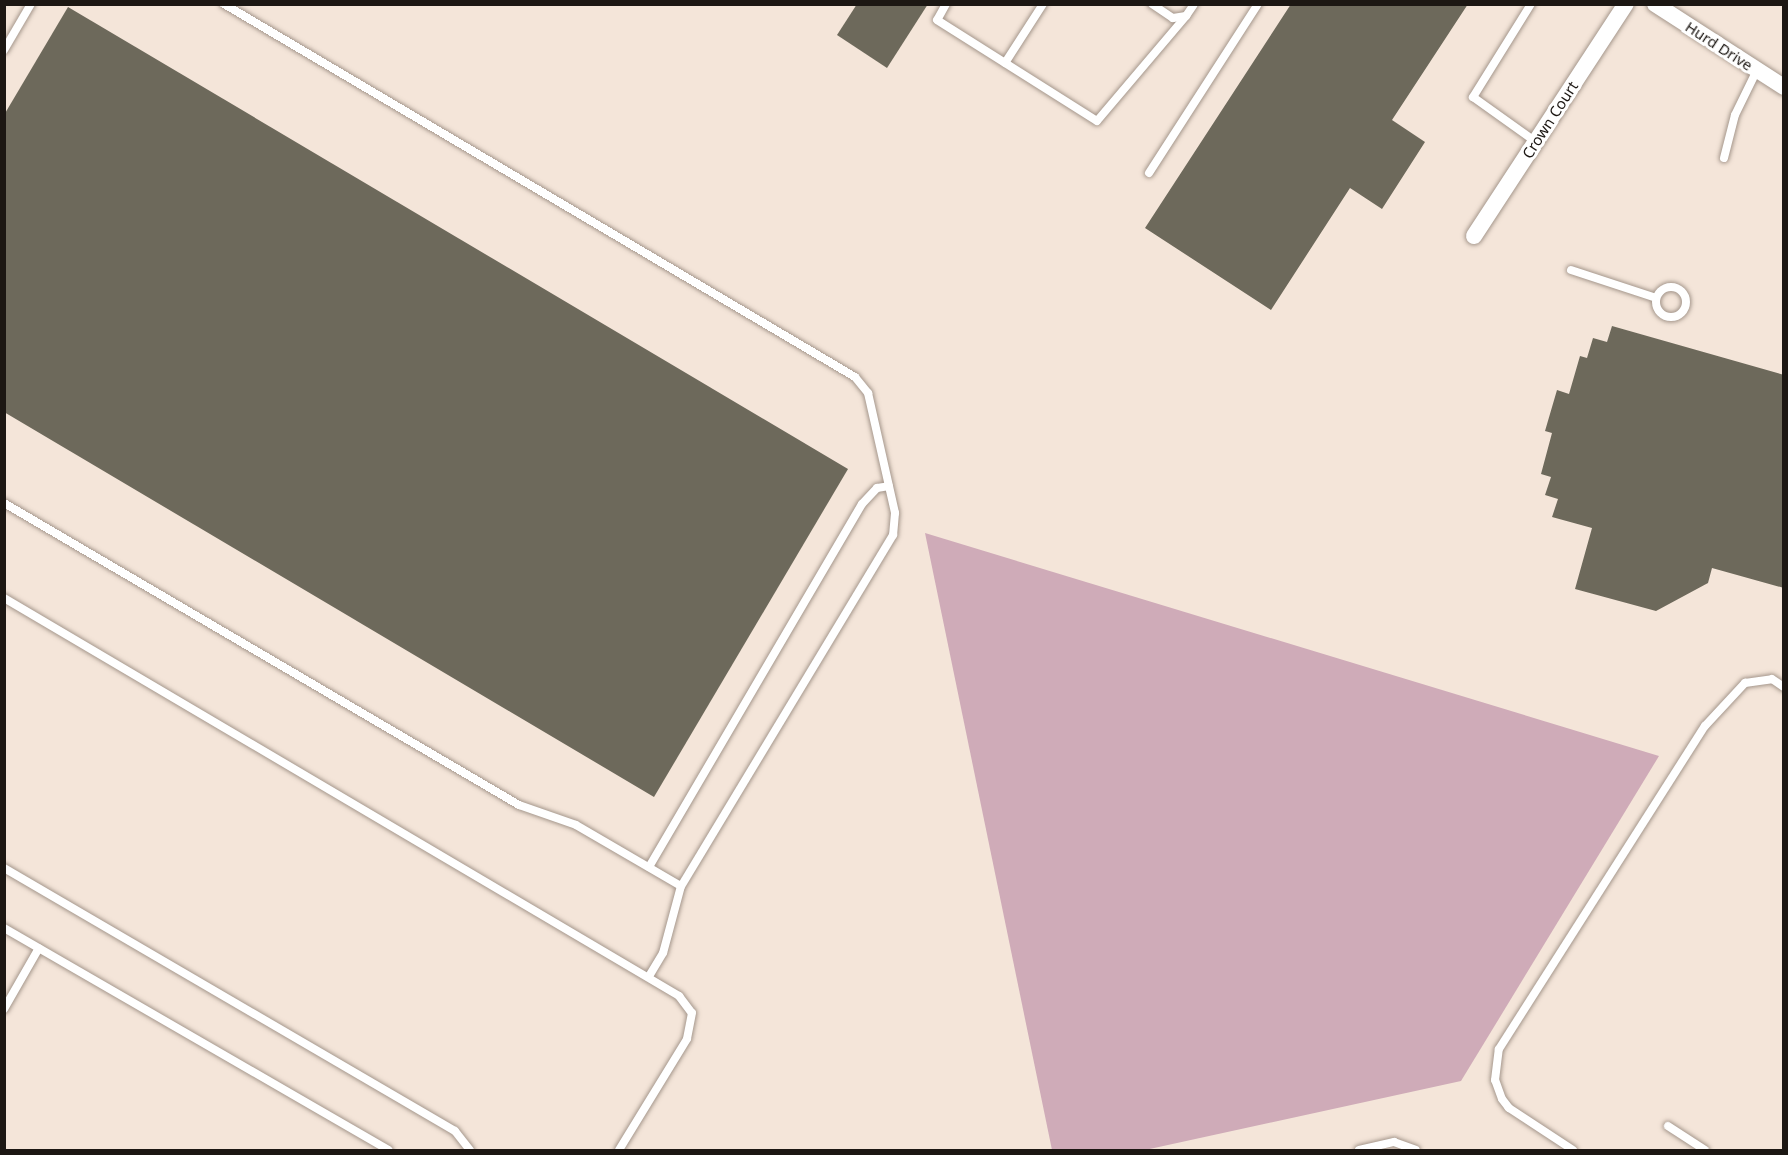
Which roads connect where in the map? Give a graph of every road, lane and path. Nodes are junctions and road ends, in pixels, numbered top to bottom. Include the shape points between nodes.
1 (31, 4) edge
2 (224, 4) edge
3 (946, 4) edge
4 (1043, 4) edge
5 (1152, 4) edge
6 (1194, 4) edge
7 (1258, 4) edge
8 (1531, 4) edge
9 (1626, 4) edge
10 (1655, 4) edge
11 (1186, 16) junction
12 (4, 50) edge
13 (1005, 63) junction
14 (1757, 70) junction
15 (1784, 87) edge
16 (1536, 142) junction
17 (1724, 158) dead end
18 (1149, 173) dead end
19 (1474, 236) dead end
20 (1571, 270) dead end
21 (1656, 298) dead end
22 (889, 486) junction
23 (4, 503) edge
24 (4, 597) edge
25 (1784, 687) edge
26 (649, 867) junction
27 (4, 868) edge
28 (681, 886) junction
29 (4, 928) edge
30 (39, 948) junction
31 (649, 976) junction
32 (4, 1009) edge
33 (1668, 1126) dead end
34 (388, 1150) edge
35 (470, 1150) edge
36 (619, 1150) edge
37 (1359, 1150) edge
38 (1416, 1150) edge
39 (1573, 1150) edge
40 (1705, 1150) edge

1 - 12 lane
2 - 22 lane via 855,377 867,393
3 - 13 lane via 937,20
4 - 13 lane
5 - 11 lane via 1173,18
6 - 11 lane
7 - 18 lane
8 - 16 lane via 1473,97
9 - 16 street, Crown Court
10 - 14 street, Hurd Drive
11 - 13 lane via 1097,121
14 - 15 street, Hurd Drive
14 - 17 lane via 1735,115
16 - 19 street, Crown Court
20 - 21 lane
22 - 26 lane via 877,488 862,504
22 - 28 lane via 894,524 880,560
23 - 26 lane via 519,806 576,825
24 - 31 lane
25 - 39 lane via 1772,679 1745,683 1705,726 1499,1049 1495,1080 1502,1099 1509,1108
26 - 28 lane
27 - 35 lane via 455,1131
28 - 31 lane via 663,953
29 - 30 lane
30 - 32 lane
30 - 34 lane
31 - 36 lane via 679,996 692,1013 687,1040
33 - 40 lane
37 - 38 lane via 1394,1142

